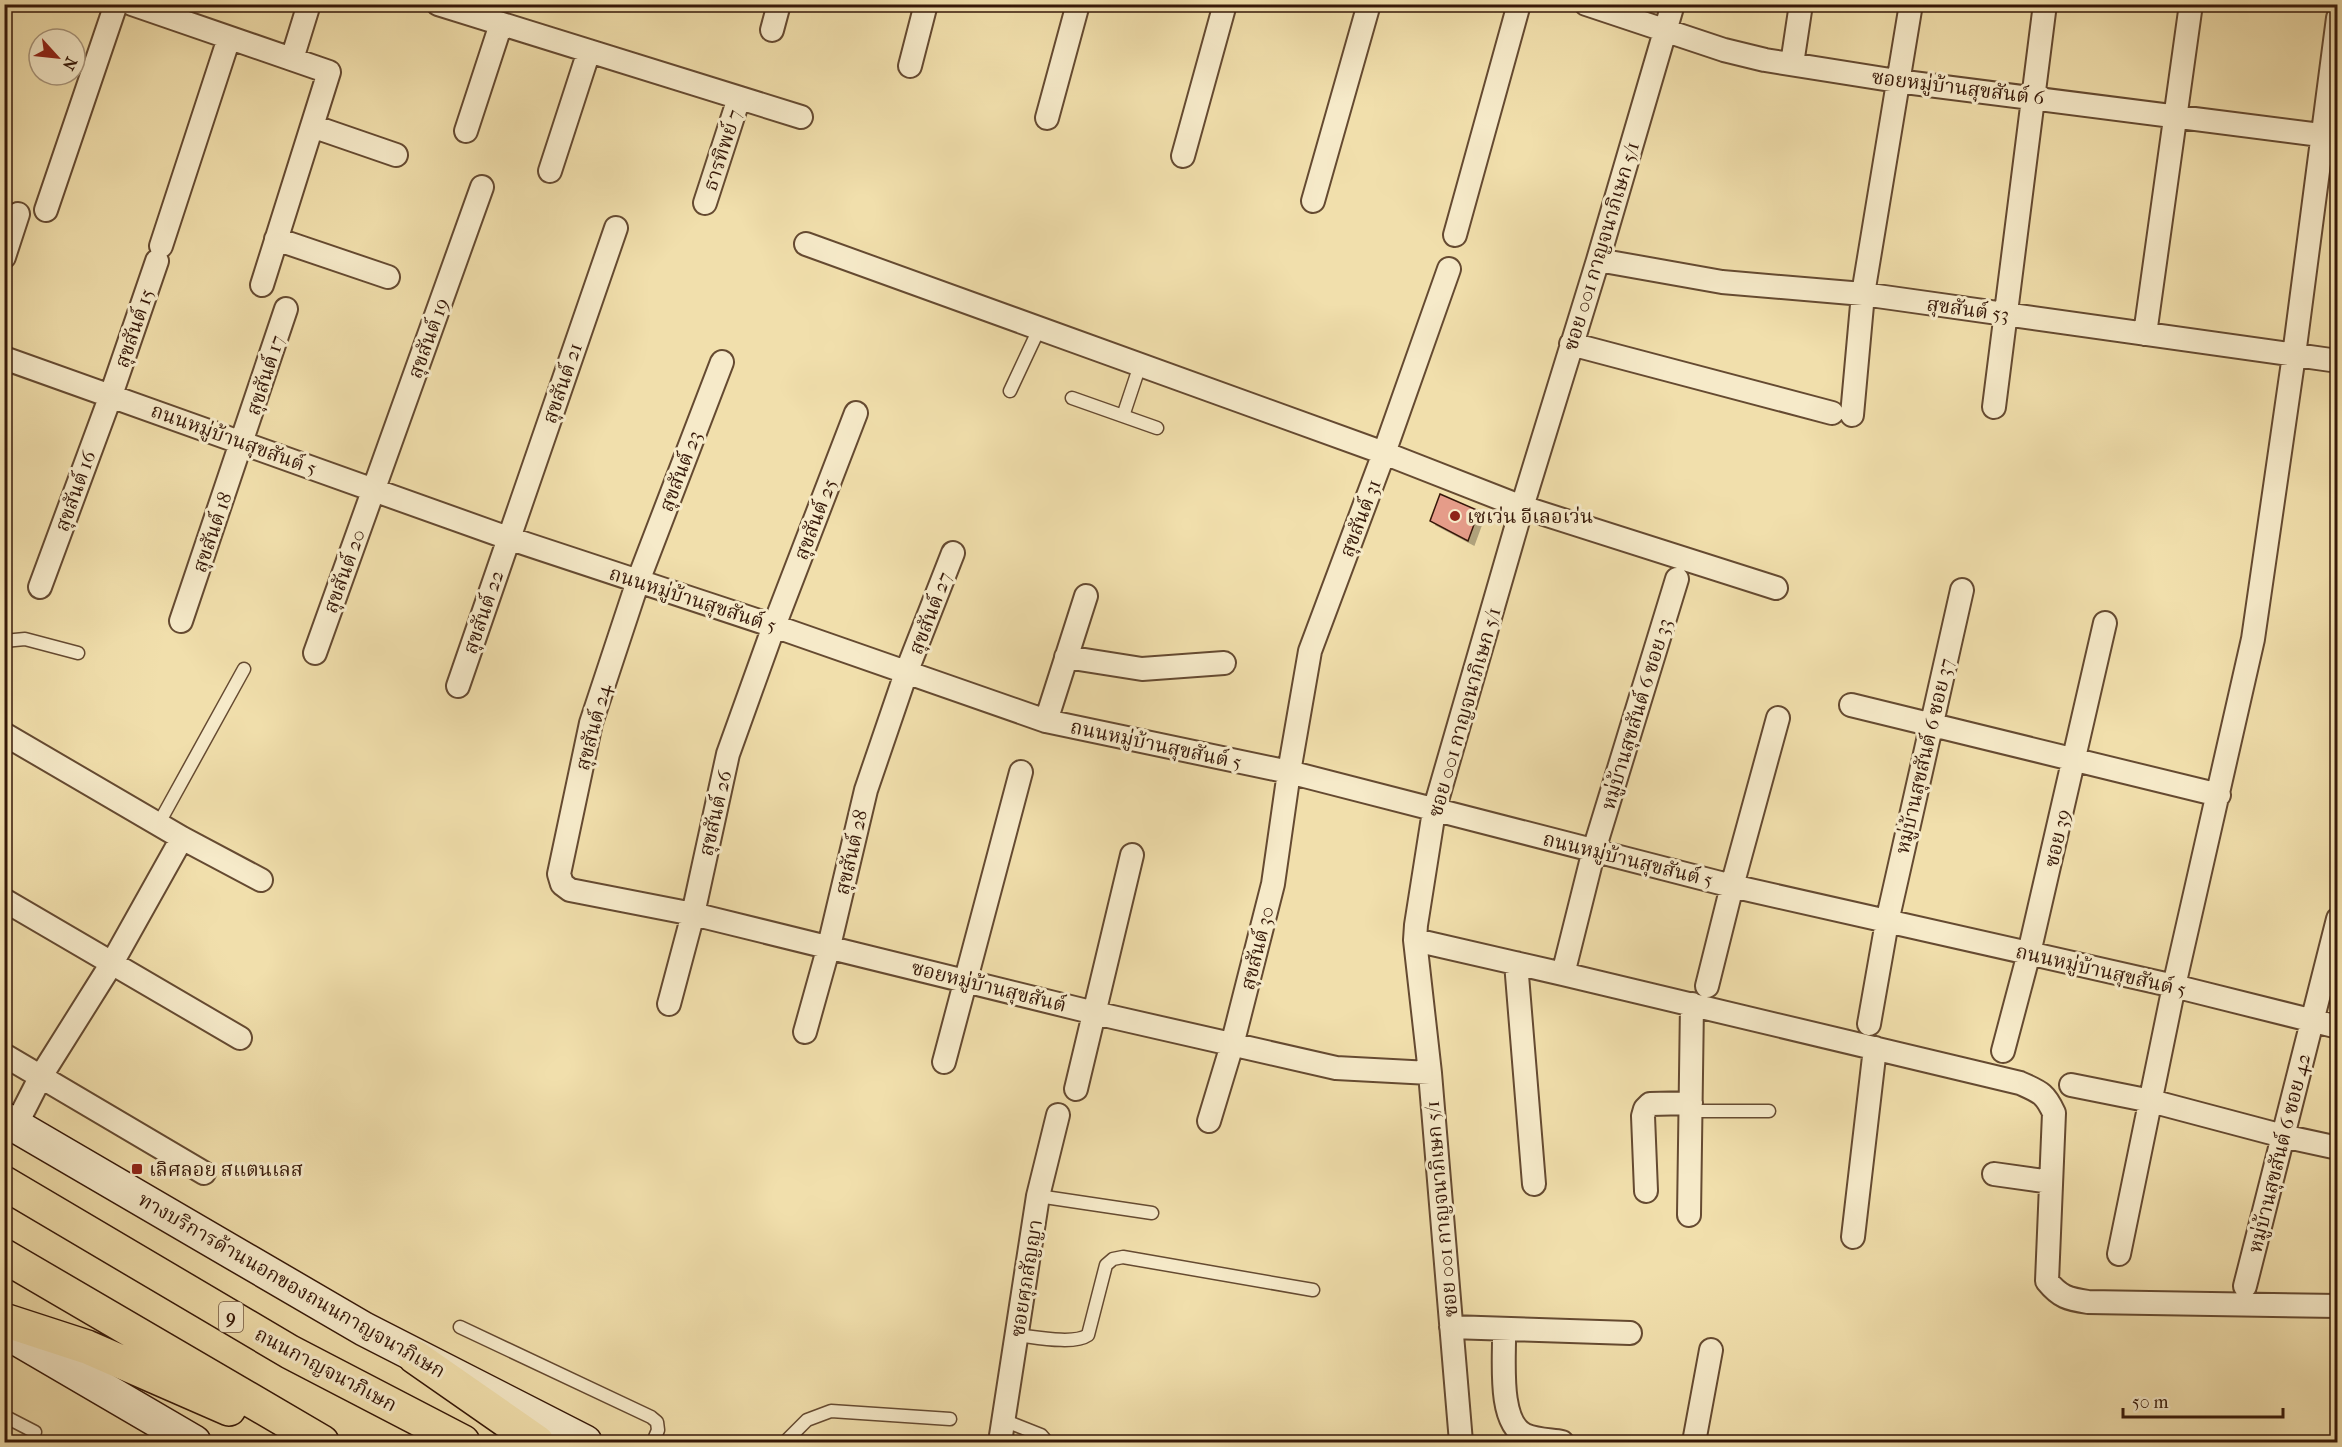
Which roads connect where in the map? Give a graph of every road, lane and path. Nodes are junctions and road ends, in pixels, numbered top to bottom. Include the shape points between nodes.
1 (116, 4) edge
2 (132, 4) edge
3 (309, 4) edge
4 (438, 4) edge
5 (779, 4) edge
6 (926, 4) edge
7 (1078, 4) edge
8 (1225, 4) edge
9 (1369, 4) edge
10 (1519, 4) edge
11 (1586, 4) edge
12 (1673, 4) edge
13 (1802, 4) edge
14 (1911, 4) edge
15 (2045, 4) edge
16 (2191, 4) edge
17 (174, 11) edge
18 (2337, 18) edge
19 (501, 24) junction
20 (772, 30) dead end
21 (1665, 30) junction
22 (229, 38) junction
23 (589, 51) junction
24 (292, 59) junction
25 (1792, 64) junction
26 (910, 66) dead end
27 (1897, 81) junction
28 (2031, 96) junction
29 (739, 98) junction
30 (801, 117) dead end
31 (2177, 117) junction
32 (1047, 118) dead end
33 (312, 126) junction
34 (466, 131) dead end
35 (2330, 136) edge
36 (396, 155) dead end
37 (1183, 156) dead end
38 (550, 171) dead end
39 (482, 187) dead end
40 (1313, 201) dead end
41 (705, 203) dead end
42 (46, 210) dead end
43 (18, 214) dead end
44 (616, 228) dead end
45 (1455, 234) dead end
46 (276, 239) junction
47 (806, 244) dead end
48 (4, 257) edge
49 (1598, 260) junction
50 (1449, 269) dead end
51 (388, 277) dead end
52 (262, 285) dead end
53 (1863, 294) junction
54 (286, 309) dead end
55 (2005, 314) junction
56 (1039, 329) junction
57 (2145, 334) junction
58 (1571, 344) junction
59 (2294, 355) junction
60 (4, 358) edge
61 (2337, 361) edge
62 (722, 362) dead end
63 (1140, 365) junction
64 (1010, 391) dead end
65 (111, 395) junction
66 (1072, 398) dead end
67 (1994, 407) dead end
68 (856, 413) dead end
69 (1123, 416) junction
70 (1157, 428) dead end
71 (243, 442) junction
72 (1384, 453) junction
73 (374, 489) junction
74 (1522, 507) junction
75 (508, 538) junction
76 (953, 553) dead end
77 (1677, 579) dead end
78 (638, 581) junction
79 (40, 587) dead end
80 (1776, 588) dead end
81 (1962, 590) dead end
82 (1086, 596) dead end
83 (181, 621) dead end
84 (2105, 623) dead end
85 (774, 626) junction
86 (4, 641) edge
87 (78, 653) dead end
88 (315, 653) dead end
89 (1066, 657) junction
90 (1224, 663) dead end
91 (244, 669) dead end
92 (906, 673) junction
93 (458, 686) dead end
94 (1851, 705) dead end
95 (1779, 718) dead end
96 (1046, 721) junction
97 (1931, 723) junction
98 (4, 734) edge
99 (2074, 761) junction
100 (1021, 772) dead end
101 (1288, 772) junction
102 (2219, 795) junction
103 (1434, 811) junction
104 (159, 823) junction
105 (182, 838) junction
106 (1594, 850) junction
107 (1132, 855) dead end
108 (559, 874) joint
109 (261, 880) dead end
110 (1732, 886) junction
111 (4, 900) edge
112 (693, 914) junction
113 (2337, 919) edge
114 (1887, 922) junction
115 (1415, 940) junction
116 (829, 946) junction
117 (2030, 953) junction
118 (112, 963) junction
119 (1516, 963) junction
120 (1563, 974) junction
121 (965, 980) junction
122 (2174, 986) junction
123 (1707, 987) dead end
124 (669, 1004) dead end
125 (1692, 1004) junction
126 (1095, 1013) junction
127 (2312, 1020) junction
128 (1869, 1024) dead end
129 (2337, 1026) edge
130 (805, 1032) dead end
131 (240, 1038) dead end
132 (1232, 1045) junction
133 (1875, 1048) junction
134 (2003, 1051) dead end
135 (4, 1055) edge
136 (945, 1062) dead end
137 (1430, 1073) junction
138 (41, 1076) junction
139 (2072, 1085) dead end
140 (1076, 1089) dead end
141 (2151, 1101) junction
142 (1691, 1107) junction
143 (1769, 1111) dead end
144 (1058, 1115) dead end
145 (1209, 1121) dead end
146 (10, 1122) edge
147 (2283, 1136) junction
148 (2337, 1148) edge
149 (204, 1173) dead end
150 (1994, 1174) dead end
151 (2051, 1182) junction
152 (4, 1183) edge
153 (1534, 1184) dead end
154 (1646, 1191) dead end
155 (1038, 1196) junction
156 (1152, 1213) dead end
157 (1689, 1215) dead end
158 (1853, 1237) dead end
159 (2119, 1254) dead end
160 (4, 1256) edge
161 (2245, 1286) dead end
162 (1313, 1290) dead end
163 (2337, 1306) edge
164 (4, 1320) edge
165 (460, 1327) dead end
166 (1451, 1327) junction
167 (1504, 1329) junction
168 (4, 1331) edge
169 (1630, 1333) dead end
170 (1017, 1335) junction
171 (1710, 1350) dead end
172 (416, 1358) junction
173 (4, 1416) edge
174 (950, 1419) dead end
175 (1003, 1420) junction
176 (35, 1432) dead end
177 (194, 1443) edge
178 (320, 1443) edge
179 (463, 1443) edge
180 (537, 1443) edge
181 (585, 1443) edge
182 (653, 1443) edge
183 (784, 1443) edge
184 (1000, 1443) edge
185 (1047, 1443) edge
186 (1461, 1443) edge
187 (1562, 1443) edge
188 (1694, 1443) edge

1 - 42 street
2 - 17 street
3 - 24 street
4 - 19 street
5 - 20 street
6 - 26 street
7 - 32 street
8 - 37 street
9 - 40 street
10 - 45 street
11 - 21 street, ซอยหมู่บ้านสุขสันต์ 6
12 - 21 street, ซอย 001 กาญจนาภิเษก 5/1
13 - 25 street
14 - 27 street
15 - 28 street
16 - 31 street
17 - 22 street
18 - 35 street
19 - 23 street
19 - 34 street
21 - 25 street, ซอยหมู่บ้านสุขสันต์ 6 via 1724,50
21 - 49 street, ซอย 001 กาญจนาภิเษก 5/1
22 - 24 street
22 - 65 street, สุขสันต์ 15
23 - 29 street
23 - 38 street
24 - 33 street via 328,72
25 - 27 street, ซอยหมู่บ้านสุขสันต์ 6
27 - 28 street, ซอยหมู่บ้านสุขสันต์ 6
27 - 53 street
28 - 31 street, ซอยหมู่บ้านสุขสันต์ 6
28 - 55 street
29 - 30 street
29 - 41 street, ธารทิพย์ 7
31 - 35 street, ซอยหมู่บ้านสุขสันต์ 6
31 - 57 street
33 - 36 street
33 - 46 street
35 - 59 street
39 - 73 street, สุขสันต์ 19
43 - 48 street
44 - 75 street, สุขสันต์ 21
46 - 51 street
46 - 52 street
47 - 56 street
49 - 53 street, สุขสันต์ 53 via 1722,282
49 - 58 street, ซอย 001 กาญจนาภิเษก 5/1
50 - 72 street, สุขสันต์ 31
53 - 55 street, สุขสันต์ 53
53 - 58 street via 1842,414
54 - 71 street, สุขสันต์ 17
55 - 57 street, สุขสันต์ 53
55 - 67 street
56 - 63 street
56 - 64 lane
57 - 59 street, สุขสันต์ 53
58 - 74 street, ซอย 001 กาญจนาภิเษก 5/1
59 - 61 street, สุขสันต์ 53
59 - 102 street via 2253,639
60 - 65 street, ถนนหมู่บ้านสุขสันต์ 5
62 - 78 street, สุขสันต์ 23
63 - 69 lane
63 - 72 street
65 - 71 street, ถนนหมู่บ้านสุขสันต์ 5
65 - 79 street, สุขสันต์ 16
66 - 69 lane
68 - 85 street, สุขสันต์ 25
69 - 70 lane
71 - 73 street, ถนนหมู่บ้านสุขสันต์ 5
71 - 83 street, สุขสันต์ 18
72 - 74 street
72 - 101 street, สุขสันต์ 31 via 1310,651
73 - 75 street, ถนนหมู่บ้านสุขสันต์ 5
73 - 88 street, สุขสันต์ 20
74 - 80 street
74 - 103 street, ซอย 001 กาญจนาภิเษก 5/1
75 - 78 street, ถนนหมู่บ้านสุขสันต์ 5
75 - 93 street, สุขสันต์ 22
76 - 92 street, สุขสันต์ 27
77 - 106 street, หมู่บ้านสุขสันต์ 6 ซอย 33
78 - 85 street, ถนนหมู่บ้านสุขสันต์ 5
78 - 108 street, สุขสันต์ 24 via 591,723
81 - 97 street, หมู่บ้านสุขสันต์ 6 ซอย 37
82 - 89 street
84 - 99 street, ซอย 39
85 - 92 street, ถนนหมู่บ้านสุขสันต์ 5
85 - 112 street, สุขสันต์ 26 via 728,754
86 - 87 lane via 25,639
89 - 90 street via 1142,669
89 - 96 street
91 - 104 lane
92 - 96 street, ถนนหมู่บ้านสุขสันต์ 5
92 - 116 street, สุขสันต์ 28 via 866,790
94 - 97 street
95 - 110 street
96 - 101 street, ถนนหมู่บ้านสุขสันต์ 5
97 - 99 street
97 - 114 street, หมู่บ้านสุขสันต์ 6 ซอย 37
98 - 104 street
99 - 102 street
99 - 117 street, ซอย 39
100 - 121 street
101 - 103 street, ถนนหมู่บ้านสุขสันต์ 5
101 - 132 street, สุขสันต์ 30 via 1273,884
102 - 122 street
103 - 106 street, ถนนหมู่บ้านสุขสันต์ 5
103 - 115 street, ซอย 001 กาญจนาภิเษก 5/1
104 - 105 street
105 - 109 street
105 - 118 street
106 - 110 street, ถนนหมู่บ้านสุขสันต์ 5
106 - 120 street, หมู่บ้านสุขสันต์ 6 ซอย 33
107 - 126 street
108 - 112 street, ซอยหมู่บ้านสุขสันต์ via 562,884 570,890
110 - 114 street, ถนนหมู่บ้านสุขสันต์ 5
110 - 123 street
111 - 118 street
112 - 116 street, ซอยหมู่บ้านสุขสันต์
112 - 124 street, สุขสันต์ 26
113 - 127 street, หมู่บ้านสุขสันต์ 6 ซอย 42
114 - 117 street, ถนนหมู่บ้านสุขสันต์ 5
114 - 128 street, หมู่บ้านสุขสันต์ 6 ซอย 37
115 - 119 street
115 - 137 street, ซอย 001 กาญจนาภิเษก 5/1
116 - 121 street, ซอยหมู่บ้านสุขสันต์
116 - 130 street, สุขสันต์ 28
117 - 122 street, ถนนหมู่บ้านสุขสันต์ 5
117 - 134 street, ซอย 39
118 - 131 street
118 - 138 street
119 - 120 street
119 - 153 street
120 - 125 street
121 - 126 street, ซอยหมู่บ้านสุขสันต์
121 - 136 street
122 - 127 street, ถนนหมู่บ้านสุขสันต์ 5
122 - 141 street
125 - 133 street
125 - 142 street
126 - 132 street, ซอยหมู่บ้านสุขสันต์
126 - 140 street
127 - 129 street, ถนนหมู่บ้านสุขสันต์ 5
127 - 147 street, หมู่บ้านสุขสันต์ 6 ซอย 42
132 - 137 street, ซอยหมู่บ้านสุขสันต์ via 1336,1068
132 - 145 street, สุขสันต์ 30
133 - 151 street via 2020,1083 2040,1092 2054,1113
133 - 158 street
135 - 138 street
137 - 166 street, ซอย 001 กาญจนาภิเษก 5/1
138 - 146 street
138 - 149 street
139 - 141 street
141 - 147 street
141 - 159 street
142 - 143 lane
142 - 154 street via 1650,1104 1645,1109
142 - 157 street
144 - 155 street, ซอยศุภสัญญา
146 - 172 main road, ทางบริการด้านนอกของถนนกาญจนาภิเษก
147 - 148 street
147 - 161 street, หมู่บ้านสุขสันต์ 6 ซอย 42
150 - 151 street
151 - 163 street via 2047,1281 2057,1293 2071,1300
152 - 179 highway, ถนนกาญจนาภิเษก / 9 via 290,1352
155 - 156 lane
155 - 170 street, ซอยศุภสัญญา
160 - 178 highway
162 - 170 lane via 1113,1258 1106,1265 1088,1335 1072,1340
164 - 178 highway via 87,1347
165 - 182 lane via 651,1417 658,1430
166 - 167 street
166 - 186 street, ซอย 001 กาญจนาภิเษก 5/1
167 - 169 street
167 - 187 street via 1506,1408 1512,1425 1525,1435
168 - 177 main road
170 - 175 street, ซอยศุภสัญญา
171 - 188 street
172 - 180 highway
172 - 181 main road, ทางบริการด้านนอกของถนนกาญจนาภิเษก
173 - 176 lane
174 - 183 lane via 831,1411 807,1420
175 - 184 street, ซอยศุภสัญญา
175 - 185 lane via 1041,1435

